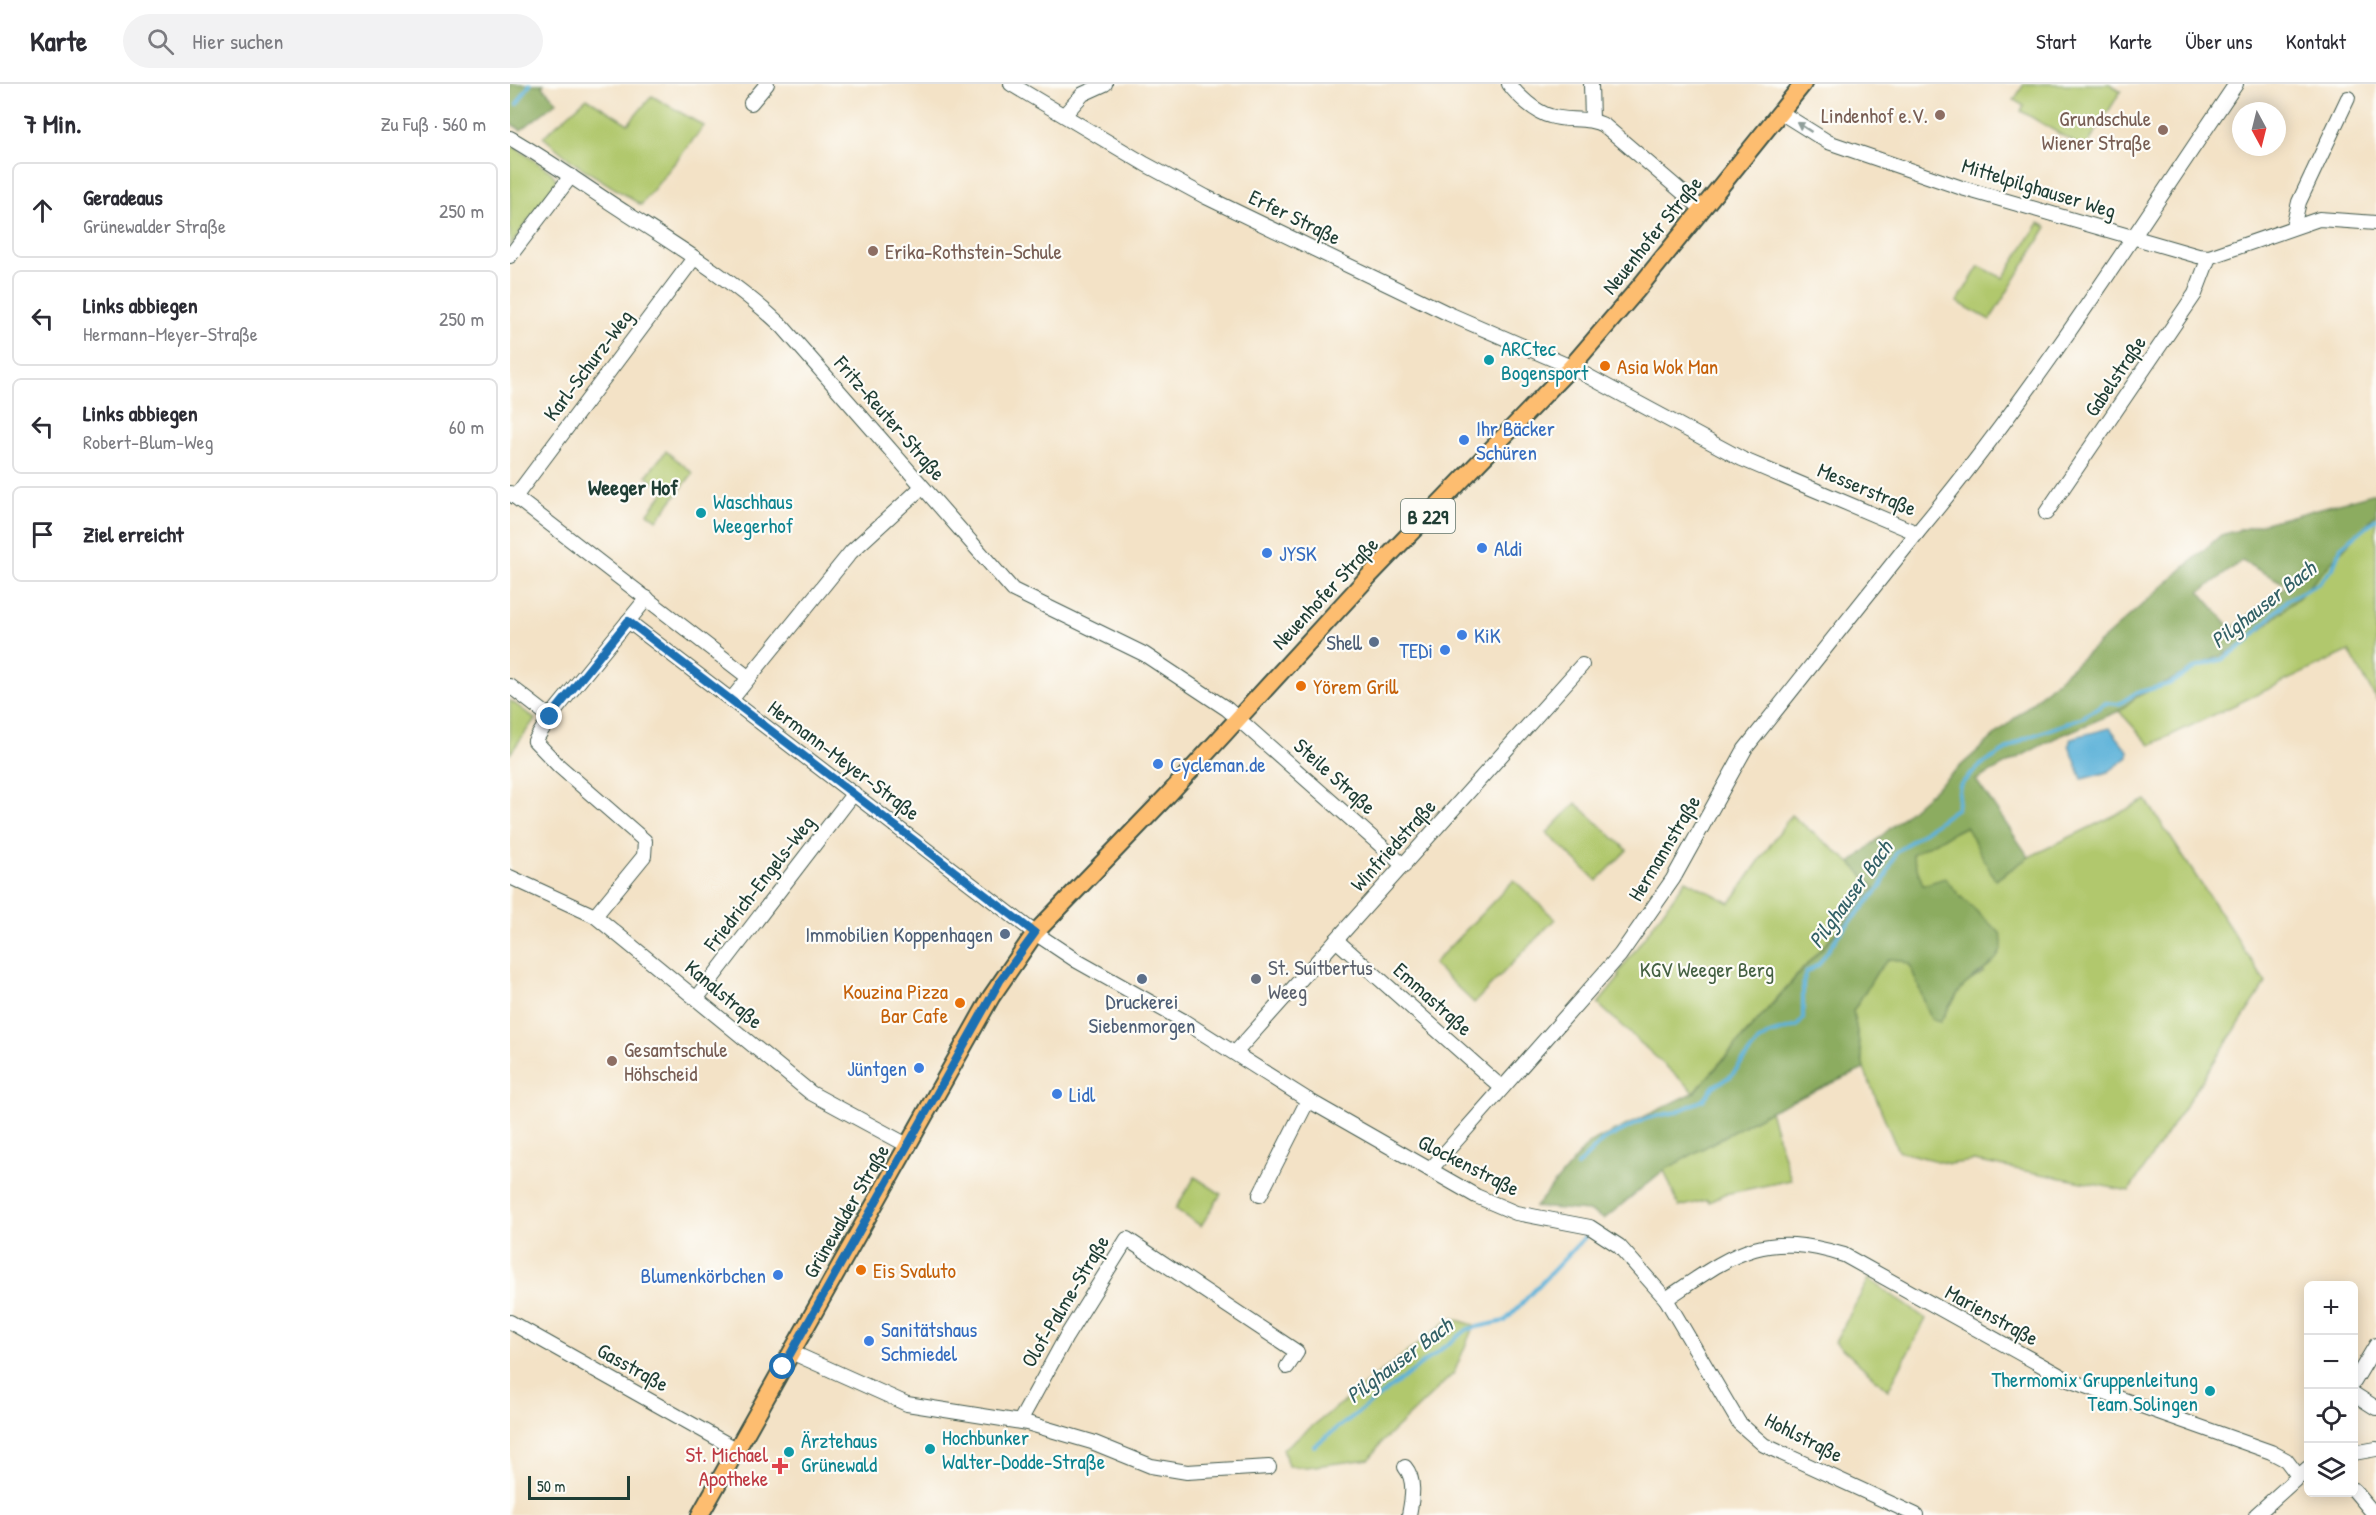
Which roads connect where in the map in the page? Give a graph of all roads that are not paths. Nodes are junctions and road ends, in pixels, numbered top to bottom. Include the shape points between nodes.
1 (767, 84) edge
2 (1011, 84) edge
3 (1105, 84) edge
4 (1509, 84) edge
5 (1591, 84) edge
6 (1803, 84) edge
7 (2236, 84) edge
8 (2348, 98) dead end
9 (751, 103) dead end
10 (1780, 112) junction
11 (1065, 114) junction
12 (1592, 120) junction
13 (510, 138) edge
14 (571, 176) junction
15 (1702, 209) junction
16 (2376, 223) edge
17 (2293, 227) junction
18 (2132, 238) junction
19 (510, 256) edge
20 (2209, 257) junction
21 (694, 258) junction
22 (1571, 367) junction
23 (922, 487) junction
24 (513, 495) edge
25 (2046, 513) dead end
26 (1917, 533) junction
27 (647, 598) junction
28 (628, 621) junction
29 (1582, 665) dead end
30 (748, 676) junction
31 (510, 686) edge
32 (730, 700) junction
33 (550, 717) junction
34 (1238, 718) junction
35 (854, 793) junction
36 (1404, 866) junction
37 (510, 877) edge
38 (595, 916) junction
39 (1035, 933) junction
40 (1336, 940) junction
41 (697, 999) junction
42 (1235, 1053) junction
43 (1502, 1088) junction
44 (1308, 1100) junction
45 (909, 1146) junction
46 (1430, 1170) junction
47 (1260, 1195) dead end
48 (1666, 1299) junction
49 (510, 1322) edge
50 (2376, 1345) edge
51 (791, 1352) junction
52 (1287, 1366) dead end
53 (2358, 1375) edge
54 (2358, 1397) edge
55 (2376, 1408) edge
56 (1020, 1421) junction
57 (736, 1449) junction
58 (2376, 1449) edge
59 (2358, 1452) edge
60 (1269, 1467) dead end
61 (1405, 1467) dead end
62 (2304, 1472) edge
63 (2358, 1495) edge
64 (700, 1515) edge
65 (1409, 1515) edge
66 (1916, 1515) edge
67 (2256, 1515) edge
68 (2375, 1515) edge

1 - 9 street
2 - 11 street, Erfer Straße
3 - 11 street via 1083,94
4 - 12 street via 1549,116
5 - 12 street
6 - 10 main road, Neuenhofer Straße / B 229
7 - 18 street, Messerstraße
8 - 17 street via 2299,202
10 - 15 main road, Neuenhofer Straße / B 229
18 -> 10 street, Mittelpilghauser Weg via 1962,188 1828,142
11 - 22 street, Erfer Straße via 1215,202 1449,314
12 - 15 street via 1605,126
13 - 14 street, Fritz-Reuter-Straße
14 - 19 street
14 - 21 street, Fritz-Reuter-Straße
15 - 22 main road, Neuenhofer Straße / B 229
16 - 17 street via 2319,219
17 - 20 street
18 - 20 street, Mittelpilghauser Weg
18 - 26 street, Messerstraße via 2031,388 1977,462
20 - 25 street, Gabelstraße via 2195,294
21 - 23 street, Fritz-Reuter-Straße via 783,327
21 - 24 street, Karl-Schurz-Weg
22 - 26 street, Messerstraße via 1742,459
22 - 34 main road, Neuenhofer Straße / B 229
23 - 30 street via 851,552
23 - 34 street, Fritz-Reuter-Straße via 1017,594 1144,654
24 - 27 street
26 - 43 street, Hermannstraße via 1745,749 1678,871 1620,955
27 - 28 street
27 - 30 street
28 - 32 street, Hermann-Meyer-Straße
28 - 33 street
29 - 36 street, Winfriedstraße
30 - 32 street
31 - 33 street
32 - 35 street, Hermann-Meyer-Straße
33 - 38 street via 535,741 645,841 644,856
34 - 36 street, Steile Straße
34 - 39 main road, Neuenhofer Straße / B 229
35 - 39 street, Hermann-Meyer-Straße
35 - 41 street, Friedrich-Engels-Weg
36 - 40 street, Winfriedstraße
37 - 38 street, Kanalstraße
38 - 41 street, Kanalstraße
39 - 42 street, Glockenstraße
39 - 45 main road, Grünewalder Straße / B 229 via 1000,981
40 - 42 street, Winfriedstraße
40 - 43 street, Emmastraße
41 - 45 street, Kanalstraße via 811,1093
42 - 44 street, Glockenstraße
43 - 46 street, Hermannstraße
44 - 46 street, Glockenstraße
44 - 47 street
45 - 51 main road, Grünewalder Straße / B 229
46 - 48 street, Glockenstraße via 1500,1208 1598,1231 1619,1246
48 - 62 street, Marienstraße via 1745,1250 1779,1244 1821,1248 1844,1255 2068,1380 2271,1452
48 - 66 street, Hohlstraße via 1739,1423 1752,1436 1778,1452
49 - 57 street, Gasstraße
50 - 53 street
51 - 56 street via 907,1404
51 - 57 main road, Grünewalder Straße / B 229
52 - 56 street, Olof-Palme-Straße via 1297,1352 1127,1239 1065,1337
54 - 55 street
56 - 60 street via 1169,1470
57 - 64 main road, Grünewalder Straße / B 229
58 - 59 street
61 - 65 street via 1412,1487
62 - 67 street
63 - 68 street

